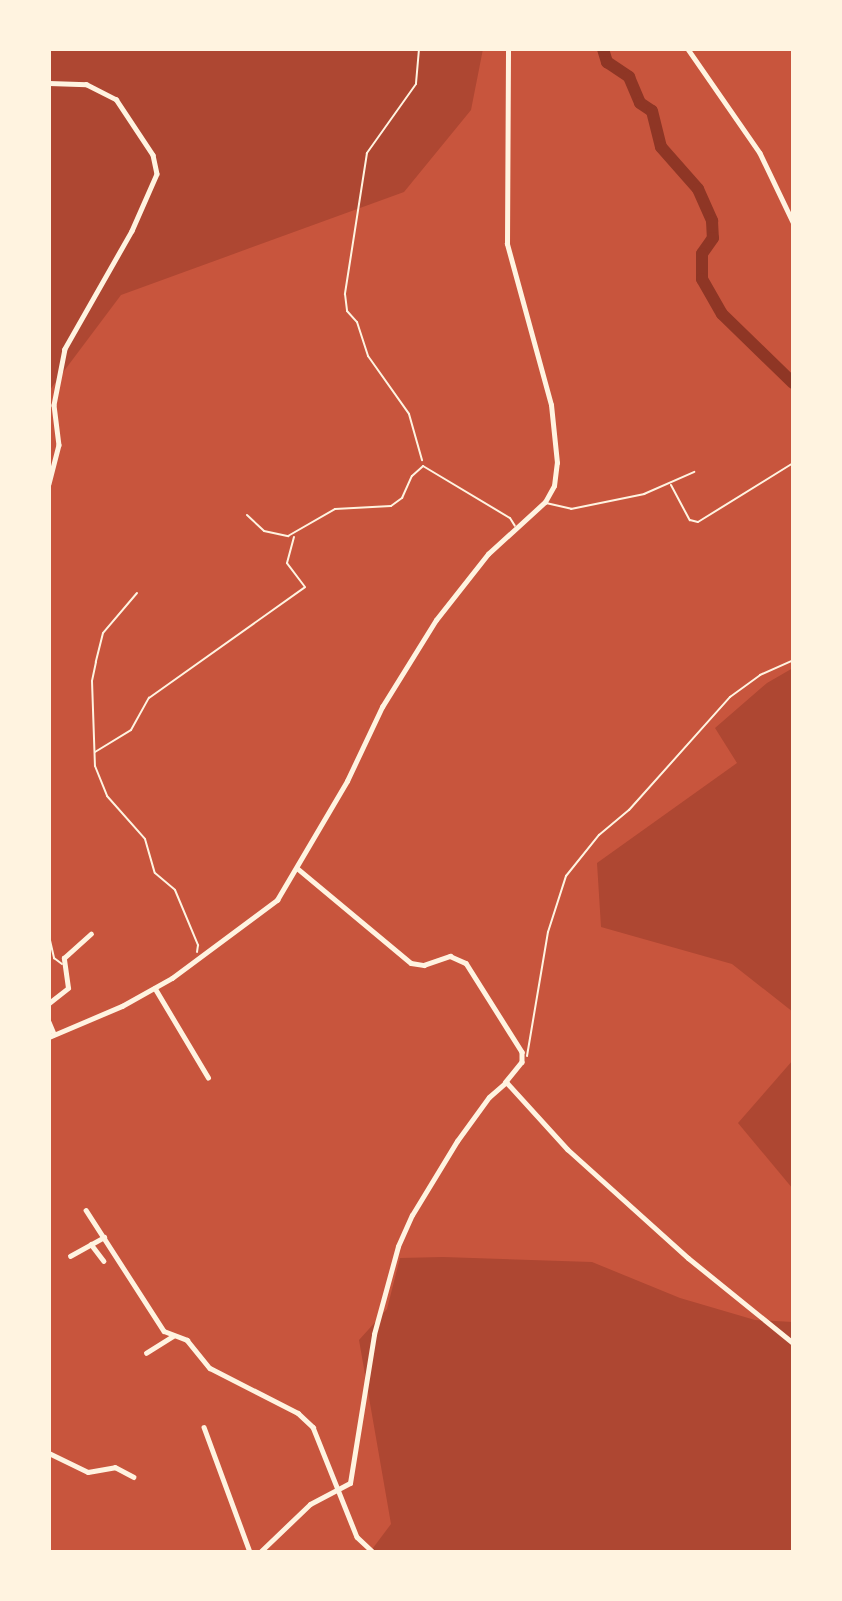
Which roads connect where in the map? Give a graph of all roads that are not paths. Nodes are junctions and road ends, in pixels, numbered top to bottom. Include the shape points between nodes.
1 (508, 49) edge
2 (688, 49) edge
3 (49, 83) edge
4 (793, 222) edge
5 (694, 472) dead end
6 (49, 484) edge
7 (545, 502) junction
8 (247, 515) dead end
9 (516, 529) junction
10 (297, 868) junction
11 (92, 934) dead end
12 (49, 936) edge
13 (63, 964) junction
14 (155, 988) junction
15 (49, 1003) edge
16 (49, 1022) edge
17 (52, 1036) edge
18 (208, 1077) dead end
19 (506, 1082) junction
20 (86, 1210) dead end
21 (104, 1237) junction
22 (91, 1244) junction
23 (70, 1256) dead end
24 (104, 1261) dead end
25 (173, 1336) junction
26 (793, 1343) edge
27 (146, 1353) dead end
28 (204, 1427) dead end
29 (49, 1453) edge
30 (134, 1477) dead end
31 (341, 1491) junction
32 (250, 1552) edge
33 (260, 1552) edge
34 (373, 1552) edge

1 - 7 street via 507,244 551,405 557,472
2 - 4 street via 760,153
3 - 6 street via 86,84 116,99 153,155 157,173 132,231 65,349 54,405 58,452
5 - 7 lane via 671,485 571,509
7 - 9 street
8 - 9 lane via 270,535 288,536 335,509 391,506 402,498 423,466 510,517
9 - 10 street via 488,554 436,620 382,706 347,781
10 - 14 street via 277,900
10 - 19 street via 411,963 424,965 450,956 463,960 518,1042 523,1058
11 - 13 street
12 - 13 lane via 55,960
13 - 15 street via 68,988
14 - 17 street
14 - 18 street
16 - 17 street
19 - 26 street via 567,1149 688,1258
19 - 31 street via 479,1108 406,1227 384,1288 353,1476
20 - 21 street
21 - 22 street
21 - 25 street via 142,1303 163,1331
22 - 23 street
22 - 24 street
25 - 27 street
25 - 31 street via 187,1340 210,1368 298,1413 323,1443
28 - 32 street
29 - 30 street via 88,1472 115,1467
31 - 33 street via 312,1503
31 - 34 street via 357,1537

